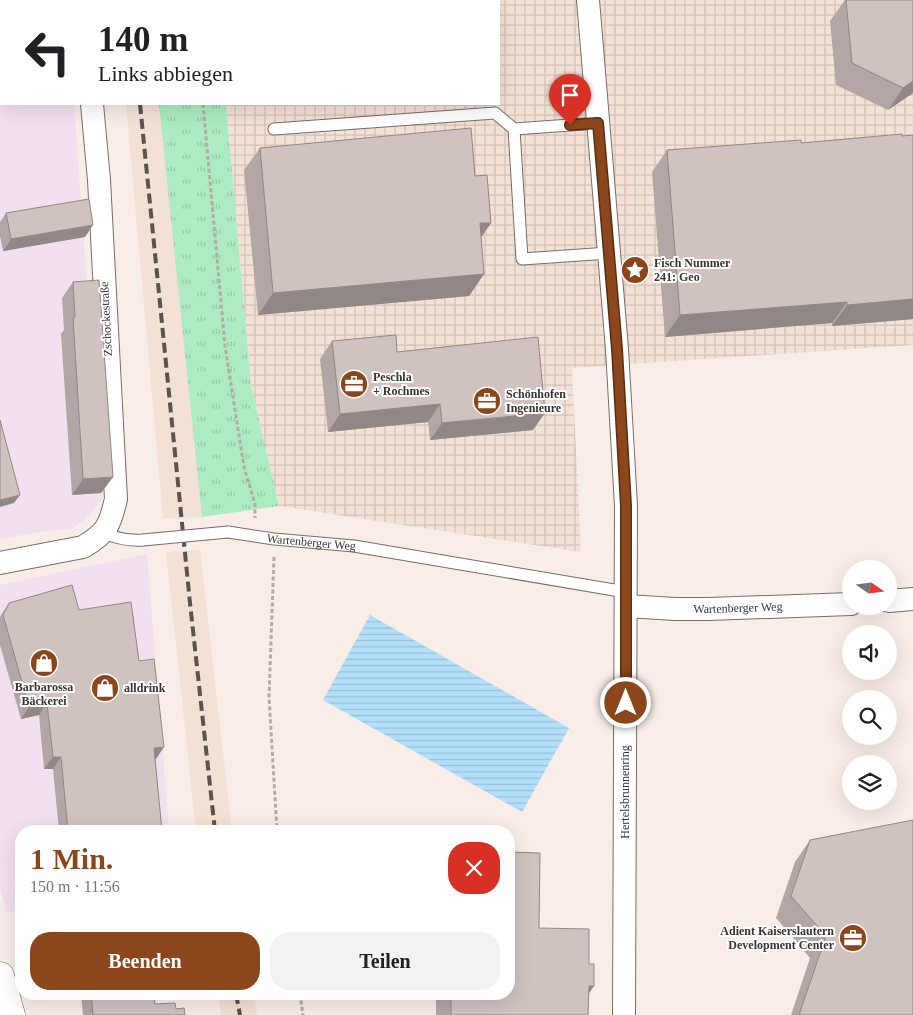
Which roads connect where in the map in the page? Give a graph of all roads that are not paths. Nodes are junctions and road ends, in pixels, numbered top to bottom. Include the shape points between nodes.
1 (588, 0) edge
2 (92, 105) edge
3 (598, 123) junction
4 (514, 129) junction
5 (274, 130) dead end
6 (609, 253) junction
7 (104, 532) junction
8 (0, 563) edge
9 (626, 599) junction
10 (913, 600) edge
11 (898, 601) edge
12 (842, 604) edge
13 (0, 976) edge
14 (11, 1015) edge
15 (624, 1015) edge

1 - 3 street, Hertelsbrunnenring
2 - 7 street, Zschockestraße via 116,499
3 - 4 lane
3 - 6 street, Hertelsbrunnenring
4 - 5 lane via 495,114
4 - 6 lane via 522,259
6 - 9 street, Hertelsbrunnenring via 626,506
7 - 8 street via 83,547
7 - 9 lane, Wartenberger Weg, bridge via 123,540 228,532 354,546
9 - 12 street, Wartenberger Weg via 675,609
9 - 15 street, Hertelsbrunnenring
10 - 11 street
13 - 14 main road

